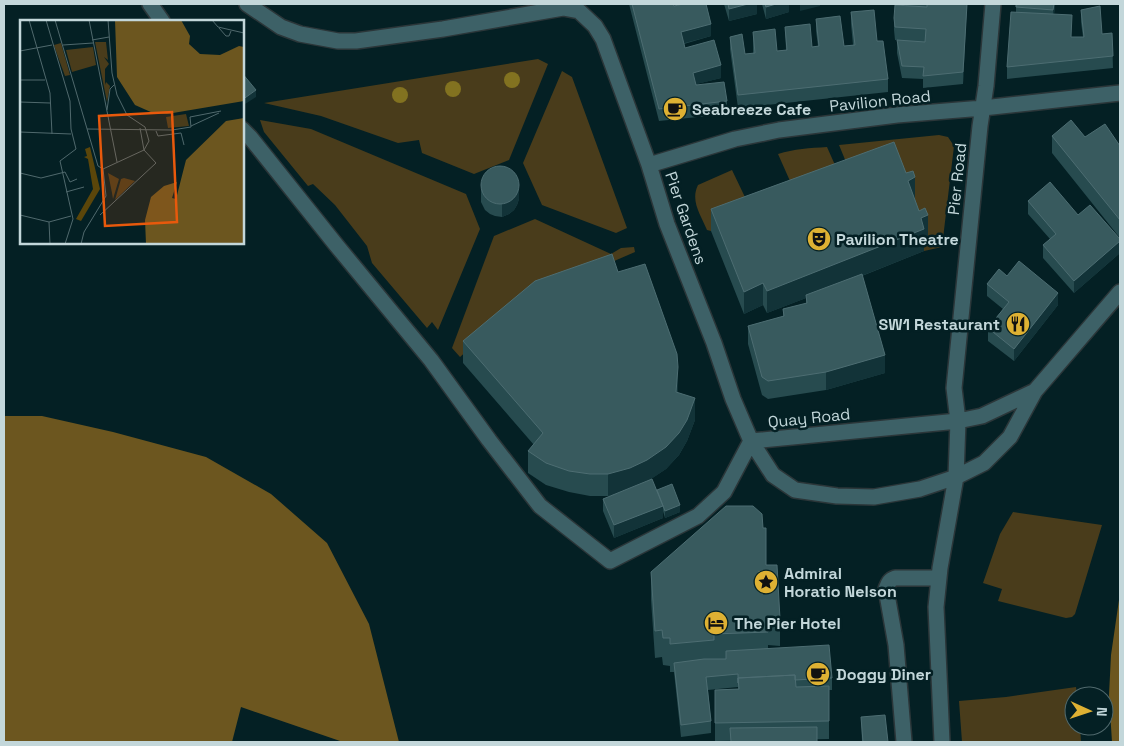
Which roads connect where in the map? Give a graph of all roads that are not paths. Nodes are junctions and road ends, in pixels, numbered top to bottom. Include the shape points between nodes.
1 (150, 4) edge
2 (247, 4) edge
3 (993, 4) edge
4 (581, 8) edge
5 (161, 20) edge
6 (1120, 93) edge
7 (983, 108) junction
8 (244, 131) edge
9 (648, 165) junction
10 (1120, 292) edge
11 (1035, 391) junction
12 (958, 421) junction
13 (751, 441) junction
14 (956, 477) junction
15 (939, 578) junction
16 (904, 742) edge
17 (942, 742) edge

1 - 5 street
2 - 4 street via 281,27 338,41
3 - 7 street, Pier Road
4 - 9 street, Pier Gardens via 603,39
6 - 7 street, Pavilion Road
7 - 9 street, Pavilion Road via 779,130
7 - 12 street, Pier Road via 954,388
8 - 13 street via 431,360 540,506 610,561 698,516 724,492
9 - 13 street, Pier Gardens via 667,224
10 - 11 street, Quay Road
11 - 12 street, Quay Road via 982,416
11 - 14 street, Quay Road via 1010,437 984,463
12 - 13 street, Quay Road
12 - 14 street, Pier Road
13 - 14 street, Quay Road via 773,476 795,490 874,497 920,489
14 - 15 street, Pier Road
15 - 16 street via 895,578 888,583 886,590 896,645
15 - 17 street, Pier Road via 936,607

